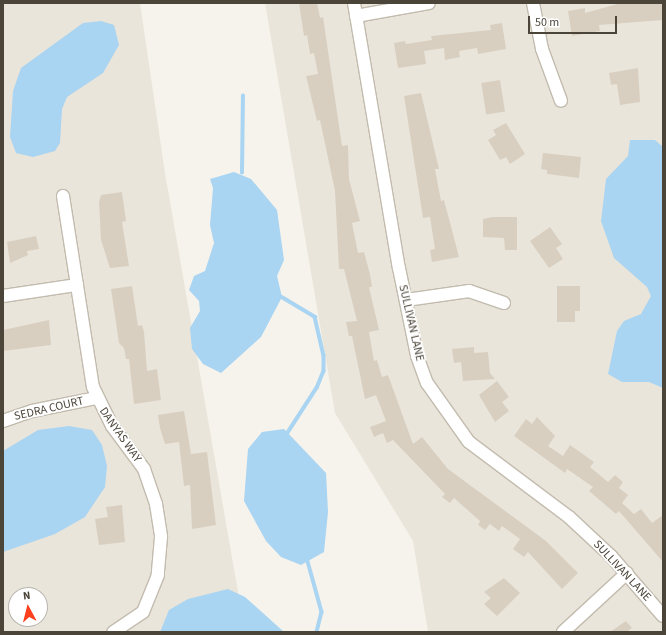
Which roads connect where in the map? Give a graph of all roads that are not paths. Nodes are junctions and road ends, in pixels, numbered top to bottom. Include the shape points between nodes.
1 (354, 3) edge
2 (429, 3) edge
3 (533, 3) edge
4 (356, 16) junction
5 (561, 101) dead end
6 (63, 196) dead end
7 (76, 285) junction
8 (3, 296) edge
9 (406, 300) junction
10 (504, 302) dead end
11 (96, 398) junction
12 (3, 421) edge
13 (627, 573) junction
14 (663, 616) edge
15 (113, 632) edge
16 (563, 632) edge

1 - 4 street, SULLIVAN LANE
2 - 4 street
3 - 5 street via 542,49
4 - 9 street, SULLIVAN LANE
6 - 7 street, DANYAS WAY
7 - 8 street
7 - 11 street, DANYAS WAY
9 - 10 street via 469,291
9 - 13 street, SULLIVAN LANE via 417,356 427,383 458,429 486,455 569,517
11 - 12 street, SEDRA COURT via 32,411
11 - 15 street, DANYAS WAY via 112,426 144,469 161,537 158,575 142,612
13 - 14 street, SULLIVAN LANE
13 - 16 street

